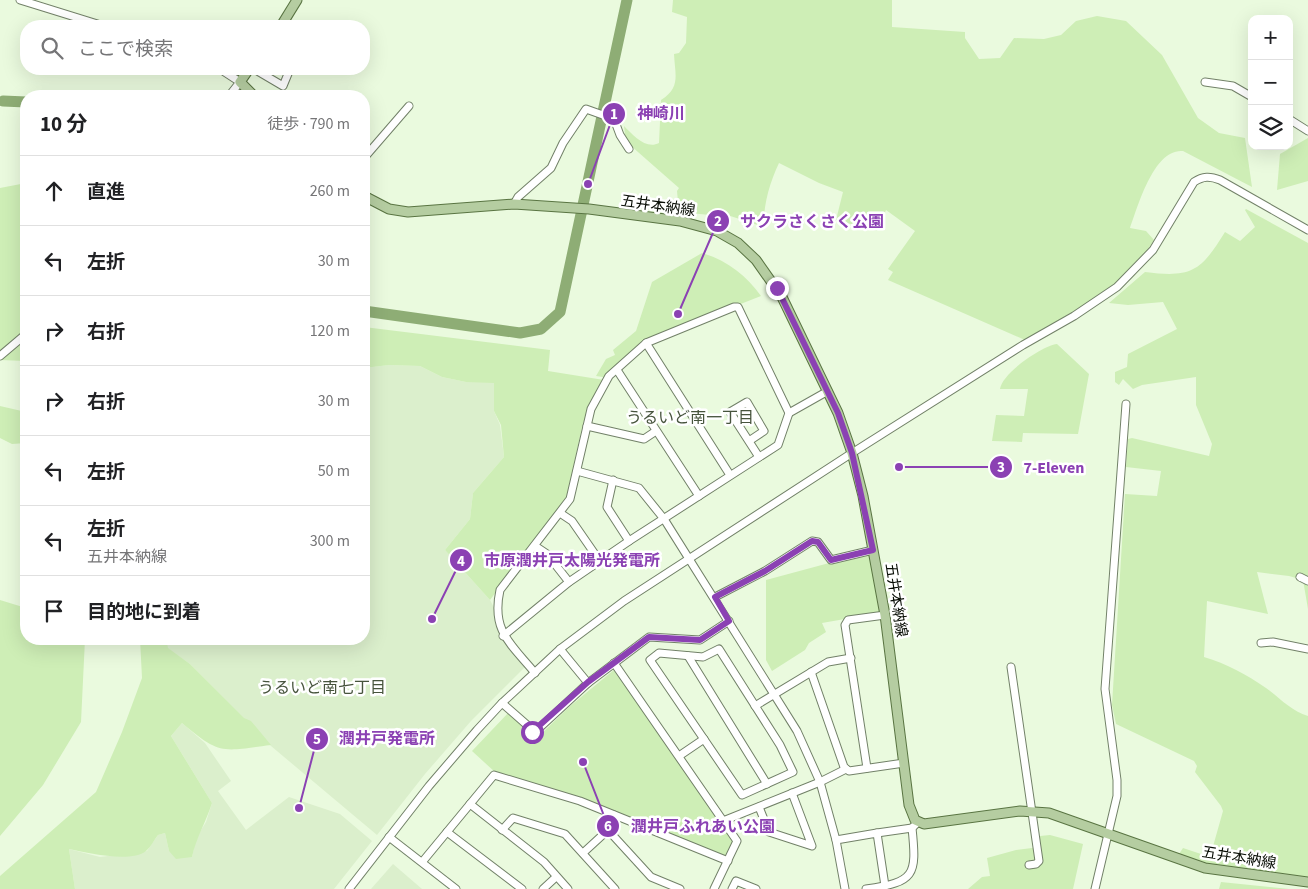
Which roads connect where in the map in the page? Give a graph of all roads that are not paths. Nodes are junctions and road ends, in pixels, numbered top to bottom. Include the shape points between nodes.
1 (20, 0) edge
2 (297, 0) edge
3 (35, 2) edge
4 (87, 20) edge
5 (284, 20) edge
6 (229, 75) edge
7 (245, 75) edge
8 (264, 75) edge
9 (288, 75) edge
10 (240, 82) junction
11 (1205, 82) dead end
12 (234, 90) edge
13 (248, 90) edge
14 (1248, 95) edge
15 (409, 106) dead end
16 (1293, 122) edge
17 (1308, 131) edge
18 (629, 149) dead end
19 (370, 151) edge
20 (370, 199) edge
21 (514, 204) junction
22 (1308, 230) edge
23 (20, 339) edge
24 (646, 343) junction
25 (0, 356) edge
26 (617, 370) junction
27 (828, 391) junction
28 (1126, 404) dead end
29 (789, 413) junction
30 (587, 426) junction
31 (656, 431) junction
32 (749, 441) junction
33 (852, 453) junction
34 (759, 457) junction
35 (577, 471) junction
36 (730, 475) junction
37 (613, 480) junction
38 (698, 496) junction
39 (560, 513) junction
40 (664, 519) junction
41 (629, 541) junction
42 (535, 546) junction
43 (873, 550) junction
44 (599, 560) junction
45 (689, 560) junction
46 (1300, 577) dead end
47 (1308, 581) edge
48 (569, 582) junction
49 (715, 597) junction
50 (885, 615) junction
51 (729, 621) junction
52 (503, 636) junction
53 (1262, 643) dead end
54 (560, 649) junction
55 (1308, 649) edge
56 (688, 656) junction
57 (851, 658) junction
58 (614, 662) junction
59 (1011, 667) dead end
60 (811, 672) junction
61 (535, 673) junction
62 (588, 682) junction
63 (775, 694) junction
64 (502, 703) junction
65 (755, 706) junction
66 (704, 740) junction
67 (679, 756) junction
68 (904, 763) junction
69 (867, 768) junction
70 (846, 769) junction
71 (820, 782) junction
72 (767, 784) junction
73 (792, 793) junction
74 (470, 804) junction
75 (759, 806) junction
76 (1032, 811) junction
77 (614, 815) junction
78 (723, 821) junction
79 (914, 825) junction
80 (502, 830) junction
81 (608, 830) junction
82 (447, 832) junction
83 (877, 833) junction
84 (1107, 834) junction
85 (389, 837) junction
86 (836, 840) junction
87 (583, 853) junction
88 (728, 861) junction
89 (423, 862) junction
90 (1029, 865) dead end
91 (556, 877) junction
92 (1308, 882) edge
93 (885, 886) junction
94 (349, 889) edge
95 (456, 889) edge
96 (522, 889) edge
97 (543, 889) edge
98 (568, 889) edge
99 (615, 889) edge
100 (680, 889) edge
101 (714, 889) edge
102 (732, 889) edge
103 (756, 889) edge
104 (845, 889) edge
105 (866, 889) edge
106 (1095, 889) edge

1 - 3 street
2 - 5 main road
3 - 4 street
6 - 10 street
7 - 10 main road
8 - 9 street via 283,86
10 - 12 street
10 - 13 main road
11 - 14 street via 1233,86
15 - 19 street
16 - 17 street
18 - 21 street via 612,118 586,109 551,168
20 - 21 main road, 五井本納線 via 389,209 419,213
21 - 27 main road, 五井本納線 via 589,209 692,224 717,231 738,243 761,266 782,297
22 - 33 street via 1220,180 1205,176 1199,178 1148,257 1118,287
23 - 25 street
24 - 26 street
24 - 29 street via 738,307
24 - 36 street
26 - 30 street via 609,376 590,409
26 - 31 street
27 - 29 street
27 - 33 main road, 五井本納線
28 - 84 street via 1105,689 1117,780 1117,796
29 - 34 street via 778,444
30 - 31 street via 644,439
30 - 35 street
31 - 38 street
32 - 32 street via 730,412 747,402 764,431
32 - 34 street
33 - 43 main road, 五井本納線
33 - 45 street
34 - 36 street
35 - 37 street
35 - 39 street via 570,499
36 - 38 street
37 - 40 street via 639,488
37 - 41 street via 607,507
38 - 40 street
39 - 42 street
39 - 44 street via 572,521
40 - 41 street
40 - 45 street
41 - 44 street
42 - 48 street via 547,554
42 - 52 street via 500,590 496,608
43 - 49 street via 831,560 818,542 812,541
43 - 50 main road, 五井本納線
44 - 48 street
45 - 49 street
45 - 54 street via 624,601
46 - 47 street
48 - 52 street
49 - 51 street
50 - 57 street via 845,622
50 - 68 main road, 五井本納線
51 - 58 street via 700,640 649,637
51 - 63 street
52 - 61 street
53 - 55 street
54 - 61 street
54 - 62 street
56 - 65 street via 703,657 719,649
56 - 66 street via 659,653 650,660
56 - 72 street
57 - 60 street via 828,662
57 - 69 street
58 - 62 street
58 - 67 street
59 - 76 street
60 - 63 street
60 - 70 street
61 - 64 street
62 - 64 street via 535,732
63 - 65 street
63 - 71 street via 797,731
64 - 85 street
65 - 72 street via 793,772
66 - 67 street
66 - 72 street via 742,795
67 - 78 street
68 - 69 street
68 - 79 main road, 五井本納線
69 - 70 street
70 - 71 street
71 - 73 street
71 - 86 street
73 - 75 street
73 - 75 street via 812,846 769,832
74 - 77 street via 494,775 580,801
74 - 80 street
74 - 82 street
75 - 78 street
76 - 79 main road, 五井本納線
76 - 84 main road, 五井本納線 via 1060,816
76 - 90 street via 1039,861
77 - 81 street
77 - 88 street
78 - 88 street via 737,841
79 - 83 street
79 - 93 street via 913,869 905,880
80 - 87 street via 513,818 565,834
80 - 91 street via 544,862
81 - 87 street
81 - 100 street via 652,877
82 - 89 street
82 - 96 street
83 - 86 street
83 - 93 street
84 - 92 main road, 五井本納線 via 1205,868
84 - 106 street
85 - 89 street
85 - 94 street
86 - 104 street
87 - 99 street
88 - 101 street
89 - 95 street
91 - 97 street
91 - 98 street
93 - 105 street
102 - 103 street via 736,880

